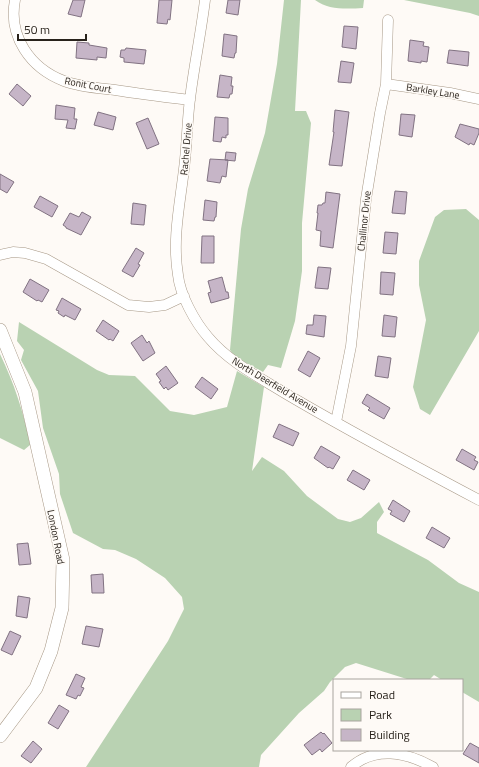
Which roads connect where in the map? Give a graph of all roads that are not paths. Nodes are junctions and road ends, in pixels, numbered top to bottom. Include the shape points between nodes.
1 (15, 0) edge
2 (205, 0) edge
3 (388, 20) dead end
4 (386, 84) junction
5 (479, 99) edge
6 (190, 100) junction
7 (0, 256) edge
8 (184, 296) junction
9 (0, 330) edge
10 (336, 422) junction
11 (479, 500) edge
12 (0, 736) edge
13 (351, 767) edge
14 (433, 767) edge

1 - 6 street, Ronit Court via 15,28 25,53 54,77 88,87
2 - 6 street, Rachel Drive
3 - 4 street, Challinor Drive
4 - 5 street, Barkley Lane
4 - 10 street, Challinor Drive via 366,199 351,346
6 - 8 street, Rachel Drive via 175,253
7 - 8 street via 25,252 46,259 128,305 165,305
8 - 10 street, North Deerfield Avenue via 188,308 208,337 227,356
9 - 12 street, London Road via 25,392 63,567 62,608 51,651 36,688
10 - 11 street, North Deerfield Avenue
13 - 14 street via 367,756 377,753 407,756

